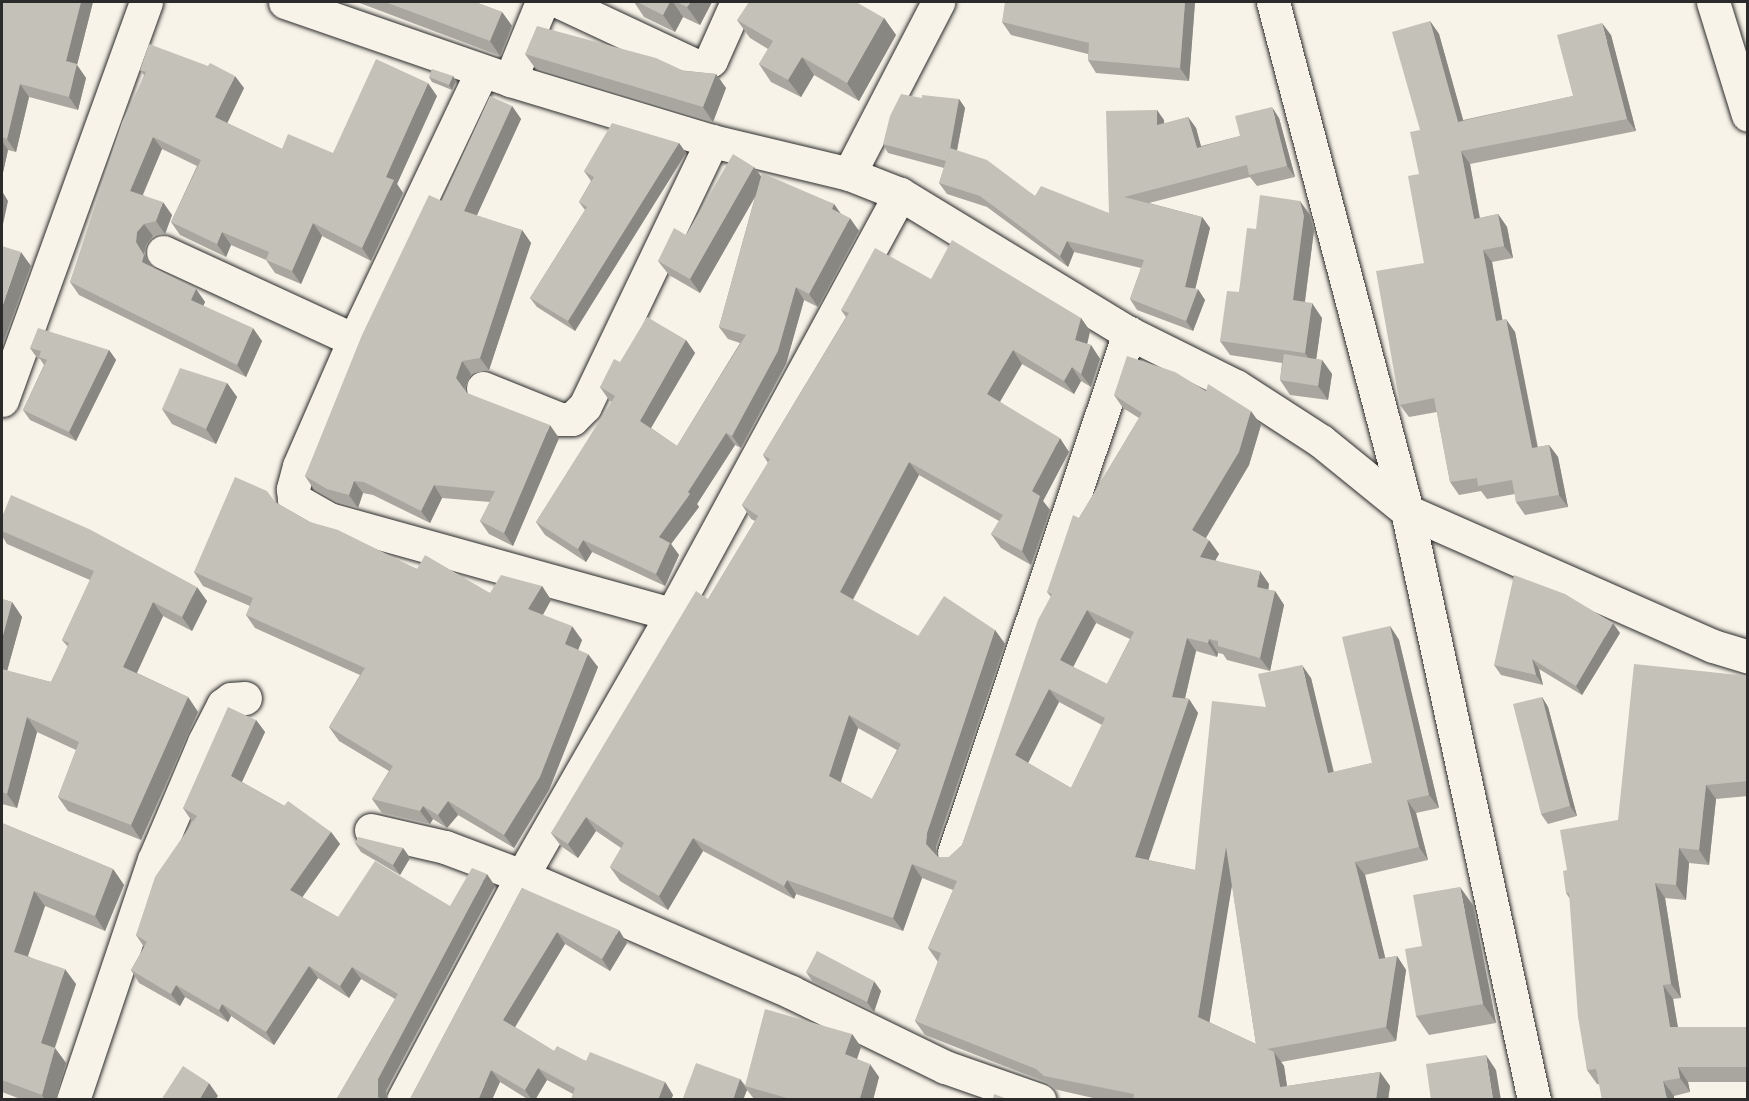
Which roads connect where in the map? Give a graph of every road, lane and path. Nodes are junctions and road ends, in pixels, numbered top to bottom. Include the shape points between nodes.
1 (146, 2) edge
2 (285, 2) edge
3 (542, 2) edge
4 (560, 2) edge
5 (736, 2) edge
6 (938, 2) edge
7 (1274, 2) edge
8 (1713, 2) edge
9 (496, 75) junction
10 (1748, 115) edge
11 (712, 141) junction
12 (849, 174) junction
13 (900, 194) junction
14 (164, 252) dead end
15 (1129, 333) junction
16 (354, 340) junction
17 (483, 388) dead end
18 (2, 400) edge
19 (1407, 511) junction
20 (672, 614) junction
21 (1748, 657) edge
22 (244, 698) dead end
23 (371, 830) dead end
24 (954, 853) edge
25 (522, 876) junction
26 (73, 1100) edge
27 (403, 1100) edge
28 (1039, 1100) edge
29 (1534, 1100) edge

1 - 18 street
2 - 9 street
3 - 9 street
4 - 5 street via 701,68 711,60
6 - 12 street
7 - 19 street
8 - 10 street
9 - 11 street
9 - 16 street
11 - 12 street
11 - 17 street via 585,406 572,419 560,419
12 - 13 street
13 - 15 street
13 - 20 street
14 - 16 street
15 - 19 street via 1236,386 1321,441
15 - 24 street
16 - 20 street via 299,466 292,489 300,505 329,519
19 - 21 street via 1713,646
19 - 29 street
20 - 25 street
22 - 26 street via 231,699 223,705 204,742 154,860
23 - 25 street via 445,847
25 - 27 street
25 - 28 street via 791,992 945,1067

